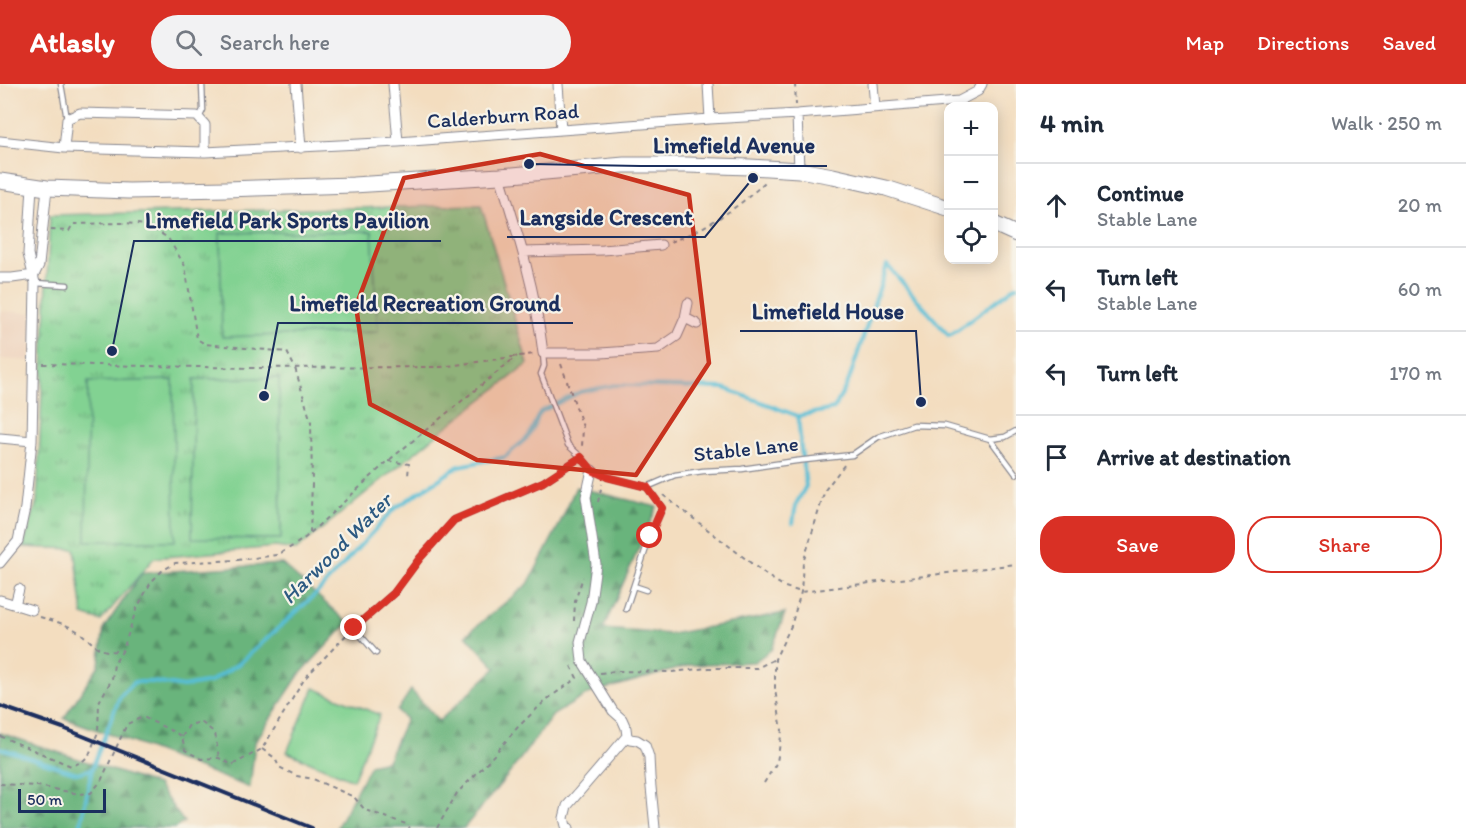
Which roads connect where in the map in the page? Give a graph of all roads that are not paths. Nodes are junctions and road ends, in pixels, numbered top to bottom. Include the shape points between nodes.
1 (61, 84) edge
2 (202, 84) edge
3 (296, 84) edge
4 (393, 84) edge
5 (558, 84) edge
6 (708, 84) edge
7 (873, 84) edge
8 (982, 84) edge
9 (875, 107) junction
10 (797, 114) junction
11 (199, 118) junction
12 (67, 119) junction
13 (710, 119) junction
14 (561, 130) junction
15 (0, 141) edge
16 (398, 142) junction
17 (64, 148) junction
18 (301, 148) junction
19 (205, 152) junction
20 (799, 170) junction
21 (500, 176) junction
22 (0, 181) edge
23 (39, 187) junction
24 (944, 207) edge
25 (998, 226) edge
26 (1016, 234) edge
27 (661, 245) road end
28 (523, 252) junction
29 (0, 278) edge
30 (34, 279) junction
31 (67, 285) dead end
32 (688, 303) dead end
33 (685, 318) junction
34 (697, 324) dead end
35 (543, 353) junction
36 (1016, 431) edge
37 (0, 438) edge
38 (990, 439) junction
39 (32, 441) junction
40 (581, 457) junction
41 (592, 470) junction
42 (1016, 474) edge
43 (649, 487) junction
44 (0, 563) edge
45 (634, 586) junction
46 (19, 589) dead end
47 (646, 590) dead end
48 (0, 600) edge
49 (15, 605) junction
50 (626, 609) dead end
51 (32, 610) road end
52 (376, 652) dead end
53 (627, 736) junction
54 (569, 828) edge
55 (655, 828) edge

1 - 12 lane
2 - 11 lane via 203,110
3 - 18 street
4 - 16 street
5 - 14 street
6 - 13 street
7 - 9 street
8 - 9 street, Calderburn Road via 978,91 959,101
9 - 10 street, Calderburn Road
10 - 13 street, Calderburn Road
10 - 20 street
11 - 12 street via 80,113
11 - 19 street via 205,125
12 - 17 street
13 - 14 street, Calderburn Road
14 - 16 street, Calderburn Road
15 - 17 street, Calderburn Road
16 - 18 street, Calderburn Road
17 - 19 street, Calderburn Road
18 - 19 street, Calderburn Road
20 - 21 main road via 624,165
20 - 24 main road via 886,188
21 - 23 main road via 215,189
21 - 28 street
22 - 23 main road
23 - 30 street via 42,230
23 - 30 street via 28,254
25 - 26 main road
27 - 28 street
28 - 35 street
29 - 30 street
30 - 31 lane
30 - 39 street
32 - 33 street
33 - 34 street
33 - 35 street via 677,336 658,349
35 - 40 lane via 542,374 568,445
36 - 38 lane
37 - 39 street
38 - 42 lane
38 - 43 lane, Stable Lane via 945,426 914,424 878,437 852,455 675,475
39 - 44 street via 18,541
40 - 41 lane
40 - 52 lane via 543,482 454,520 394,593 354,628
41 - 43 lane
41 - 53 street via 586,497 596,564 580,642 582,661 622,719
43 - 45 lane via 662,508
45 - 47 lane
45 - 50 lane
46 - 49 street
48 - 49 street
49 - 51 street
53 - 54 street via 567,806 564,818
53 - 55 street via 645,746 650,757

